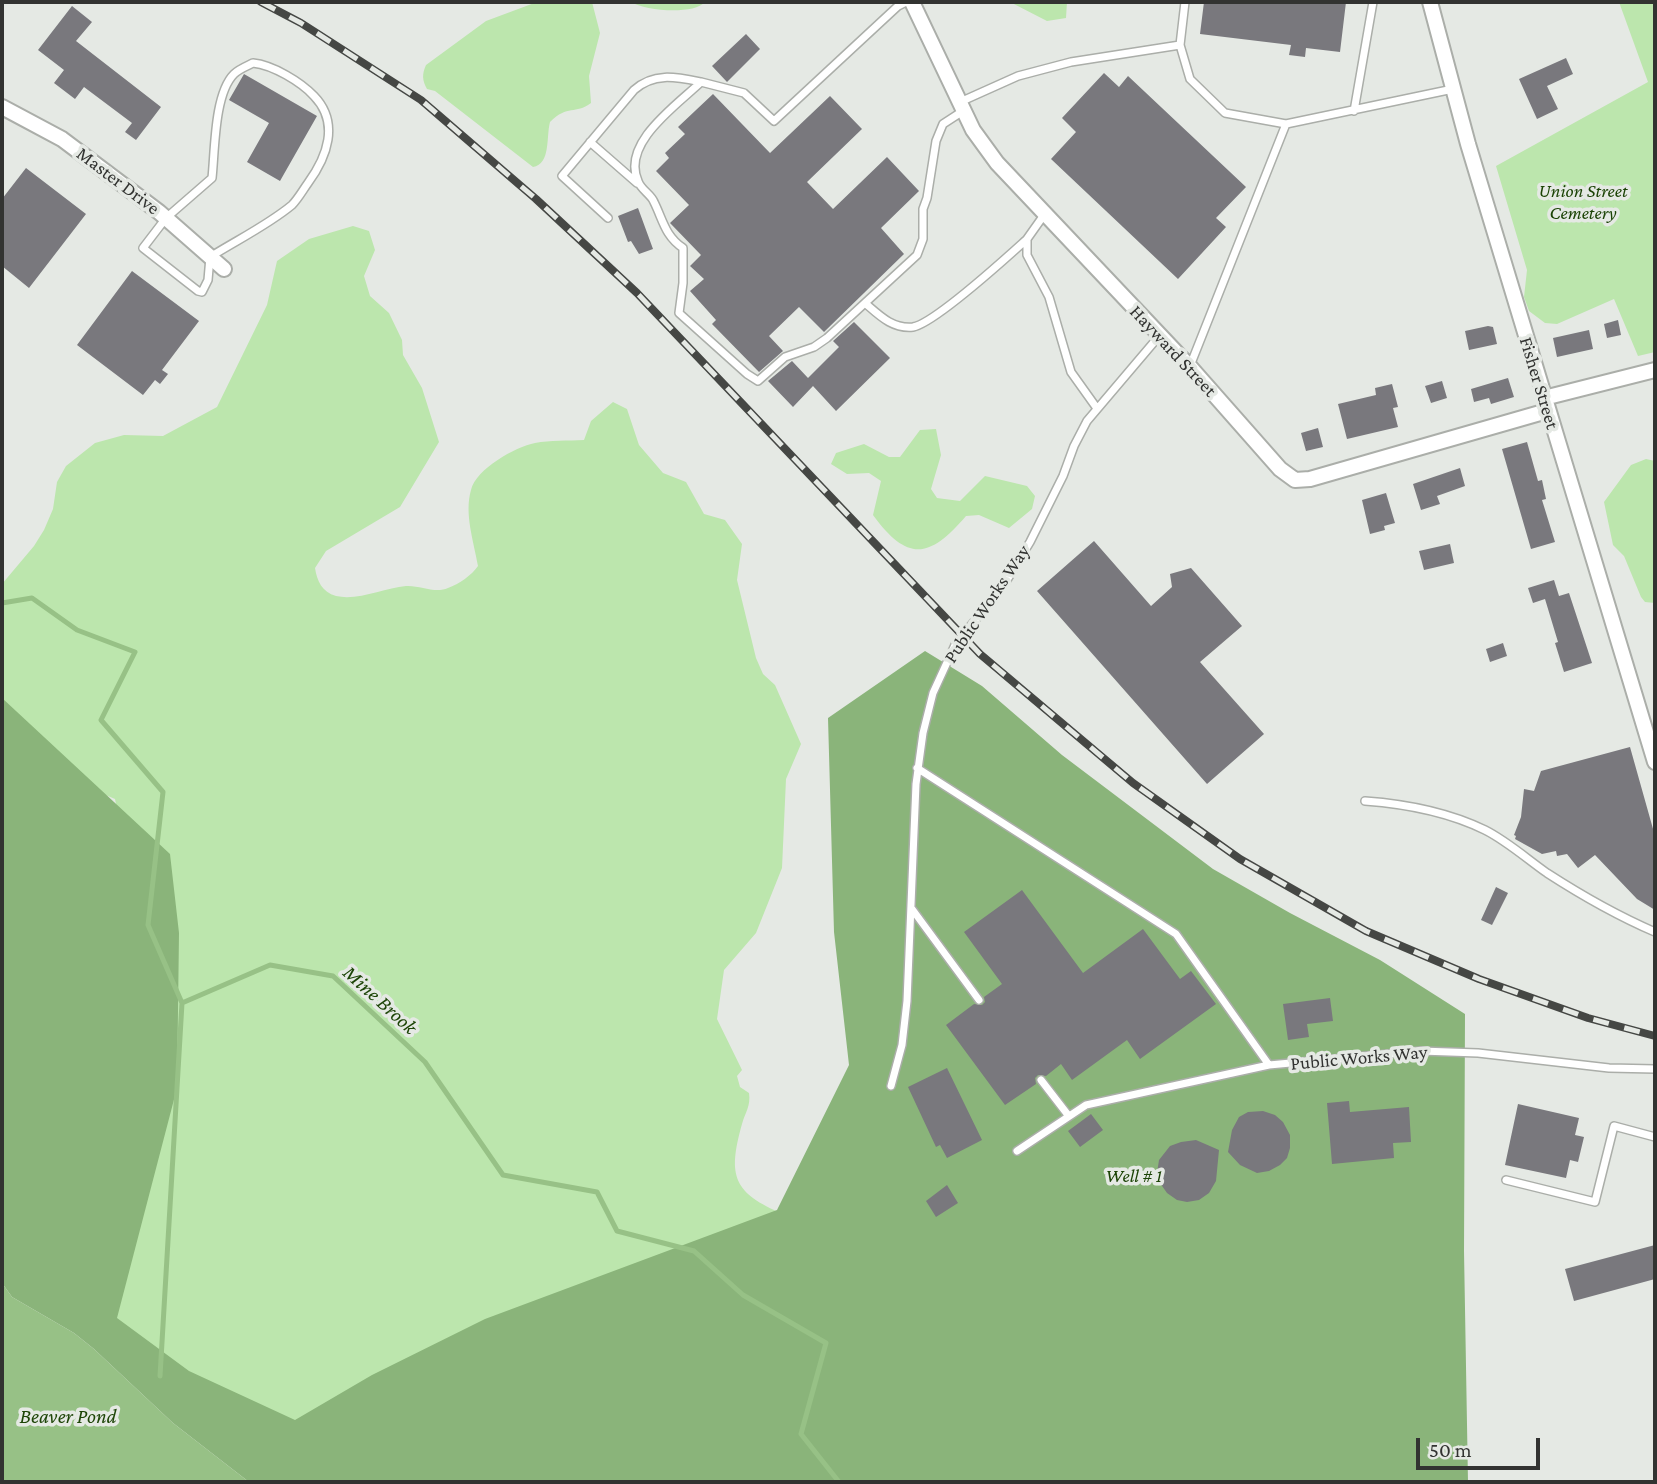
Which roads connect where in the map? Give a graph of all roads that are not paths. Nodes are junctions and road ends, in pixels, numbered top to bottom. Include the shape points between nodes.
1 (906, 2) edge
2 (912, 2) edge
3 (1185, 2) edge
4 (1373, 2) edge
5 (1430, 2) edge
6 (1180, 45) junction
7 (701, 82) junction
8 (1453, 89) junction
9 (2, 107) edge
10 (961, 107) junction
11 (1354, 111) junction
12 (1286, 124) junction
13 (590, 142) junction
14 (640, 186) junction
15 (1044, 215) junction
16 (166, 218) junction
17 (608, 218) dead end
18 (1027, 239) junction
19 (210, 257) junction
20 (224, 269) dead end
21 (865, 303) junction
22 (1160, 335) junction
23 (1190, 367) junction
24 (1655, 370) edge
25 (1546, 405) junction
26 (1096, 407) junction
27 (1655, 762) edge
28 (918, 768) junction
29 (1365, 802) dead end
30 (912, 909) junction
31 (1655, 932) edge
32 (979, 1000) dead end
33 (1269, 1065) junction
34 (1655, 1069) edge
35 (1041, 1080) dead end
36 (891, 1086) dead end
37 (1068, 1115) junction
38 (1655, 1137) edge
39 (1017, 1151) dead end
40 (1506, 1180) dead end

1 - 7 lane via 774,121 744,93
2 - 10 street, Hayward Street
3 - 6 lane
4 - 11 lane
5 - 8 street, Fisher Street
6 - 10 lane via 1071,62 1018,76
6 - 12 lane via 1190,79 1225,113
7 - 13 lane via 669,77 645,81
7 - 14 lane via 638,146 635,167
8 - 11 lane
8 - 25 street, Fisher Street
9 - 16 street, Master Drive via 62,139
10 - 15 street, Hayward Street via 991,156
10 - 21 lane via 943,124 936,141 920,249
11 - 12 lane
12 - 23 lane
13 - 14 lane
13 - 17 lane via 562,176
14 - 21 lane via 682,248 680,313 754,380 762,380 786,357 827,338
15 - 18 lane
15 - 22 street, Hayward Street
16 - 19 street, Master Drive
16 - 19 lane via 143,248 202,292
16 - 19 lane via 212,178 220,104 233,74 253,63 263,64 307,88 327,115 330,127 319,168 293,203
18 - 21 lane via 955,300 914,327 884,320
18 - 26 lane via 1027,255 1049,297 1071,372
19 - 20 street, Master Drive
22 - 23 street, Hayward Street
22 - 26 lane, Public Works Way
23 - 25 street, Hayward Street via 1280,469 1302,481
24 - 25 street, Hayward Street
25 - 27 street, Fisher Street
26 - 28 lane, Public Works Way via 1030,542 950,654 931,702
28 - 30 lane, Public Works Way
28 - 33 lane via 1163,923 1176,934
29 - 31 lane via 1394,803 1450,816 1487,831 1549,874
30 - 32 lane
30 - 36 lane, Public Works Way via 904,1029
33 - 34 lane, Public Works Way via 1421,1051
33 - 37 lane, Public Works Way via 1096,1102
35 - 37 lane
37 - 39 lane, Public Works Way
38 - 40 lane via 1614,1126 1595,1202

